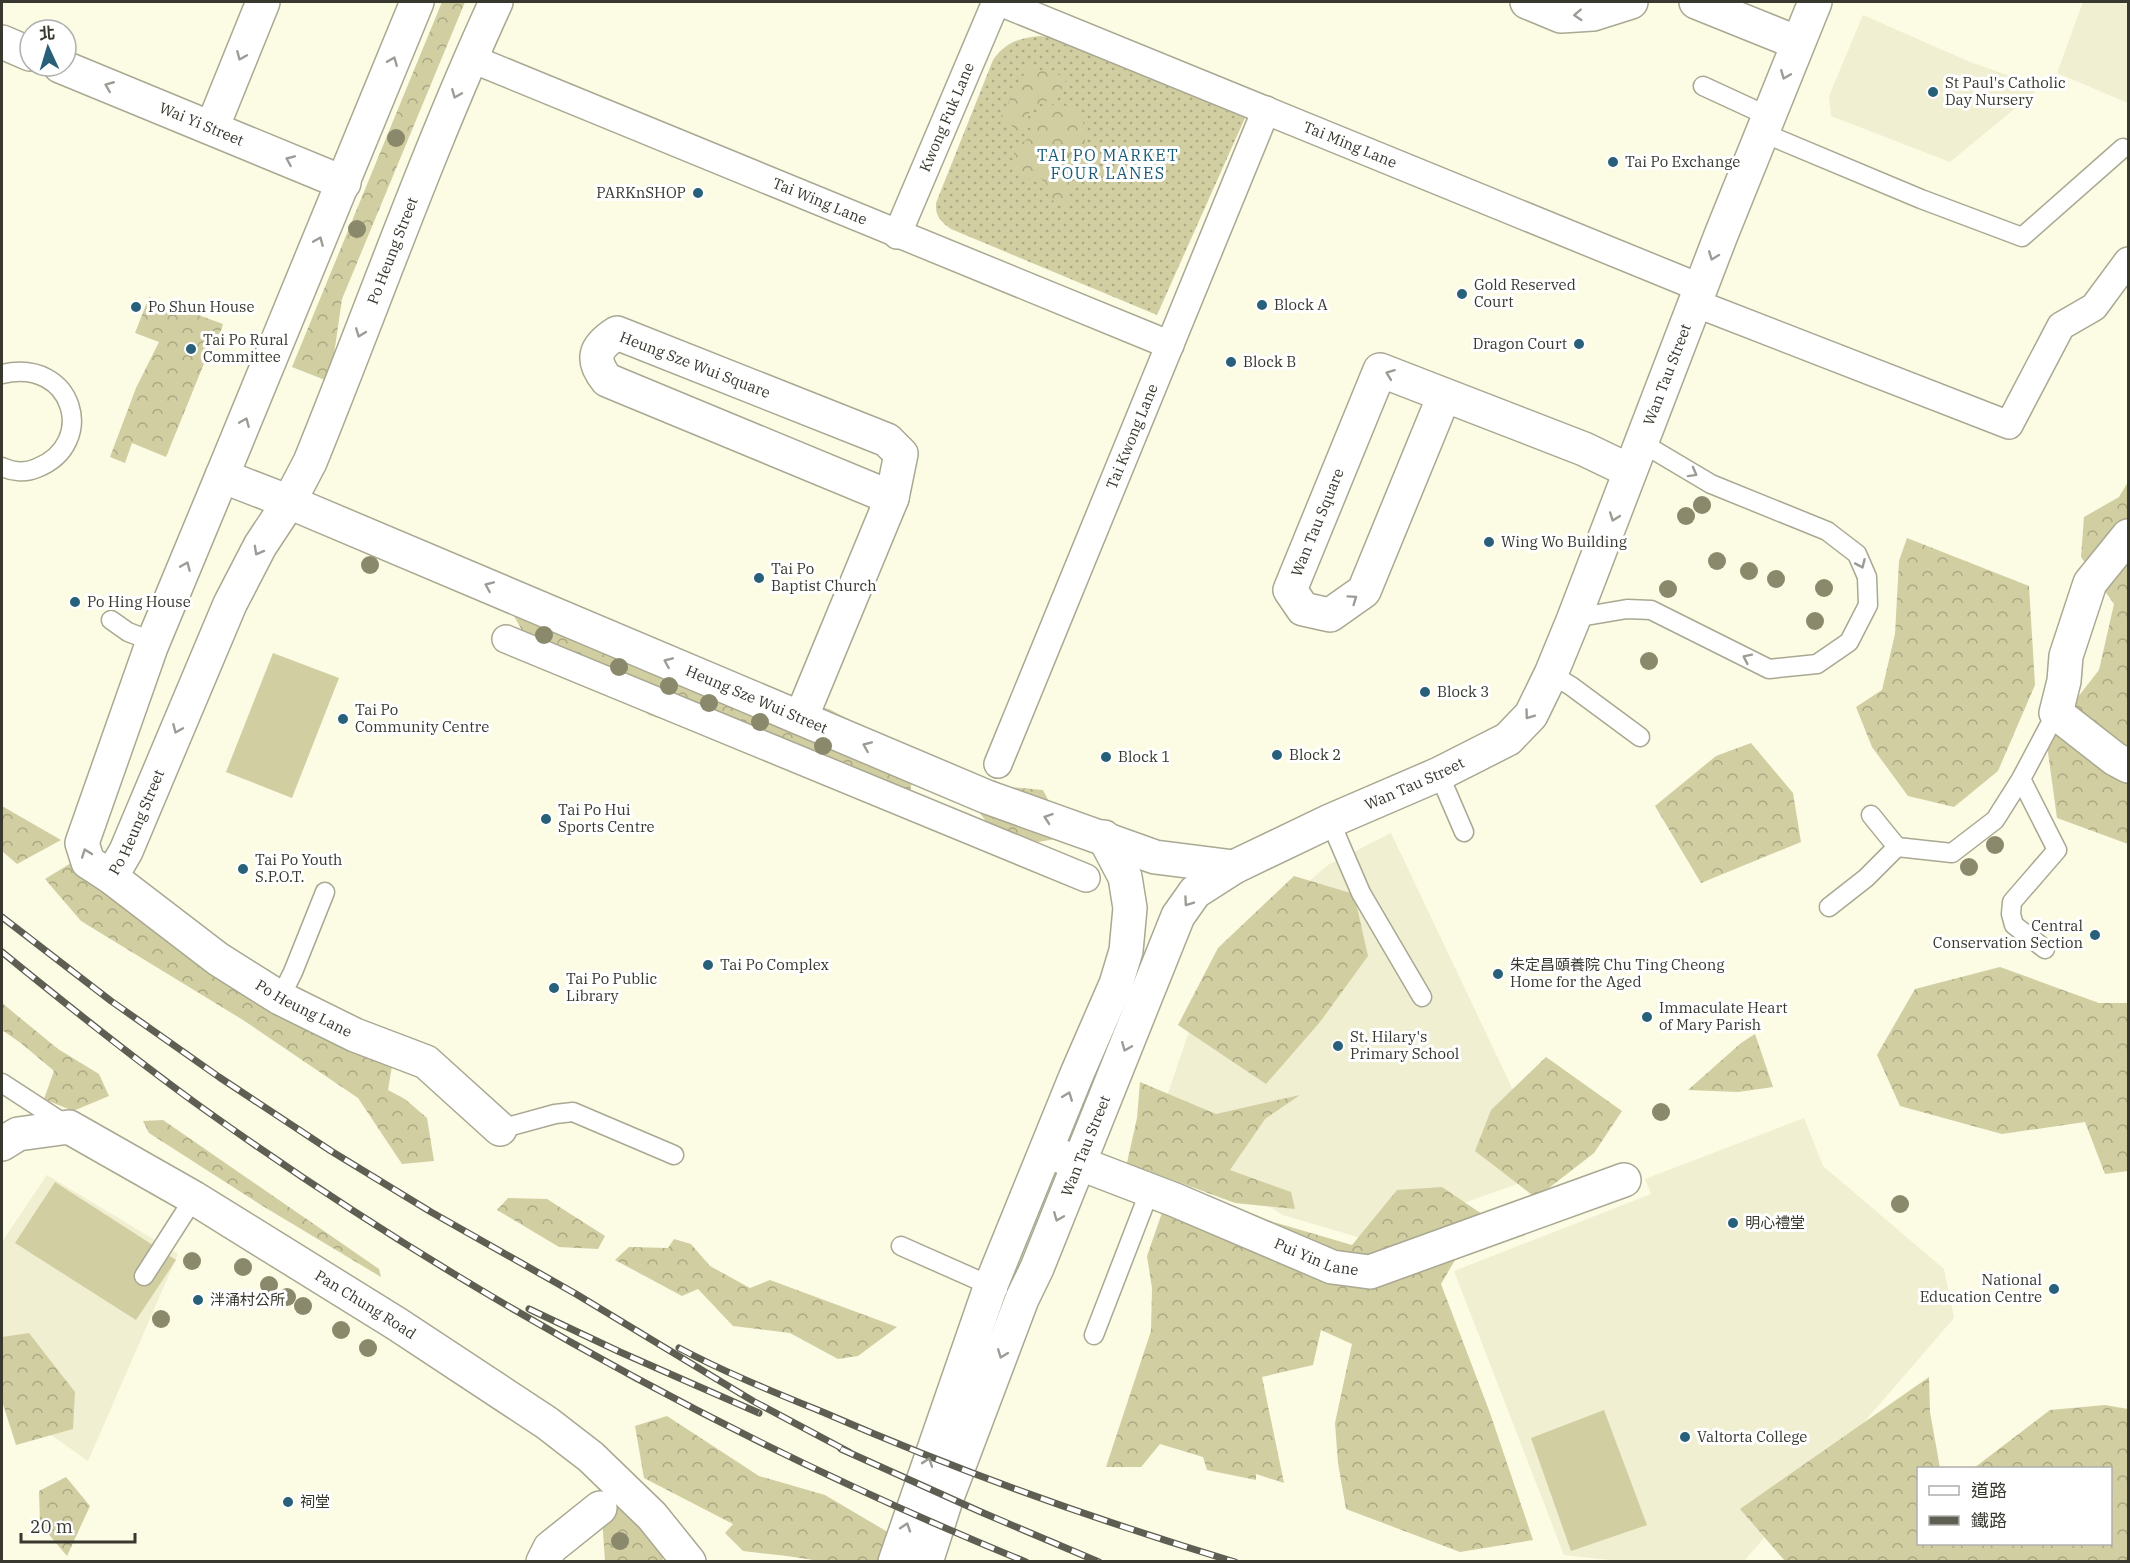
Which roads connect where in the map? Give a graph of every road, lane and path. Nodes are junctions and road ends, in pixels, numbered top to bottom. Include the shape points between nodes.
1 (263, 2) edge
2 (417, 2) edge
3 (496, 2) edge
4 (998, 2) edge
5 (1527, 2) edge
6 (1631, 2) edge
7 (1696, 2) edge
8 (1815, 2) edge
9 (2, 42) edge
10 (1798, 43) junction
11 (18, 49) edge
12 (470, 58) junction
13 (78, 73) edge
14 (1703, 86) dead end
15 (1266, 110) junction
16 (1764, 124) junction
17 (212, 128) junction
18 (2123, 148) dead end
19 (344, 183) junction
20 (897, 235) junction
21 (2128, 261) edge
22 (1698, 295) junction
23 (1170, 345) junction
24 (2, 374) edge
25 (1444, 396) junction
26 (1636, 457) junction
27 (2, 467) edge
28 (222, 476) junction
29 (892, 498) junction
30 (289, 502) junction
31 (2128, 536) edge
32 (1574, 618) junction
33 (111, 620) dead end
34 (506, 639) dead end
35 (154, 642) junction
36 (1551, 674) junction
37 (2056, 714) junction
38 (801, 718) junction
39 (1640, 738) dead end
40 (998, 764) dead end
41 (2128, 766) edge
42 (1439, 774) junction
43 (2021, 779) junction
44 (1871, 815) dead end
45 (1330, 821) junction
46 (1464, 832) dead end
47 (1104, 837) junction
48 (1897, 847) junction
49 (1234, 867) junction
50 (111, 877) junction
51 (1086, 878) dead end
52 (325, 892) dead end
53 (1829, 907) dead end
54 (2045, 949) dead end
55 (1422, 997) dead end
56 (280, 998) junction
57 (2, 1083) edge
58 (69, 1127) junction
59 (500, 1129) joint
60 (2, 1144) edge
61 (1047, 1151) junction
62 (674, 1155) dead end
63 (1080, 1162) junction
64 (1624, 1180) dead end
65 (1150, 1190) junction
66 (194, 1198) junction
67 (901, 1246) dead end
68 (144, 1276) dead end
69 (991, 1285) junction
70 (1022, 1299) junction
71 (1094, 1335) dead end
72 (611, 1498) junction
73 (931, 1498) junction
74 (543, 1562) edge
75 (689, 1562) edge
76 (895, 1562) edge
77 (926, 1562) edge

1 -> 17 street
19 -> 2 street, Po Heung Street
3 - 12 street, Po Heung Street
4 - 15 street, Tai Ming Lane
4 - 20 street, Kwong Fuk Lane
6 -> 5 street via 1593,14 1561,16
7 - 10 street
8 - 10 street, Wan Tau Street
9 - 11 street
10 -> 16 street, Wan Tau Street
12 - 20 street, Tai Wing Lane
12 -> 30 street, Po Heung Street via 315,452
17 -> 13 street, Wai Yi Street
14 - 16 lane
15 - 22 street, Tai Ming Lane
15 - 23 street, Tai Kwong Lane
16 - 18 lane via 1921,199 2022,237
16 -> 22 street, Wan Tau Street
19 -> 17 street, Wai Yi Street
28 -> 19 street, Po Heung Street
20 - 23 street, Tai Wing Lane
21 - 22 street, Tai Ming Lane via 2094,307 2061,326 2009,425
22 - 26 street, Wan Tau Street
23 - 40 street, Tai Kwong Lane
24 - 27 lane via 23,371 48,378 66,396 72,425 60,453 47,464 32,471
25 -> 25 street, Wan Tau Square via 1380,370 1290,590 1303,609 1330,615 1364,591
25 - 26 street, Wan Tau Square via 1584,449
26 -> 32 street, Wan Tau Street
26 -> 32 lane via 1827,531 1857,554 1867,577 1868,605 1849,642 1816,664 1769,669 1651,610 1627,609
28 - 30 street
35 -> 28 street, Po Heung Street
29 - 29 street, Heung Sze Wui Square via 607,380 598,369 596,355 605,340 617,333 887,440 901,454
29 - 38 street, Heung Sze Wui Square
38 -> 30 street, Heung Sze Wui Street
30 -> 50 street, Po Heung Street via 260,546 230,604 126,851
31 - 37 street via 2090,583 2066,656
32 - 36 street, Wan Tau Street
33 - 35 lane
34 - 51 street
50 -> 35 street, Po Heung Street via 88,862 82,843
36 - 39 lane
36 -> 42 street, Wan Tau Street via 1531,715 1509,739
37 - 41 street
37 - 43 lane
47 -> 38 street, Heung Sze Wui Street via 987,796
42 - 45 street, Wan Tau Street
42 - 46 lane
43 - 48 lane via 1995,820 1952,853
43 - 54 lane via 2058,850 2012,902 2011,914 2014,925
44 - 48 lane
45 - 49 street, Wan Tau Street
45 - 55 lane via 1361,893
47 - 49 street, Heung Sze Wui Street via 1155,857
61 -> 47 street via 1126,951 1130,908 1125,877
48 - 53 lane
49 -> 63 street, Wan Tau Street via 1195,892 1178,916
50 - 56 street, Po Heung Lane via 218,959
52 - 56 lane
56 - 59 street, Po Heung Lane via 355,1035 426,1062
57 - 58 lane
58 - 60 street via 18,1134
58 - 66 street, Pan Chung Road
59 - 62 lane via 573,1112
61 - 63 street, Pui Yin Lane
61 - 69 street
63 - 65 street, Pui Yin Lane
63 -> 70 street, Wan Tau Street
64 - 65 street, Pui Yin Lane via 1370,1272 1332,1267
65 - 71 lane
66 - 68 lane
66 - 72 street, Pan Chung Road via 398,1324 548,1423 591,1457
67 - 69 lane
69 - 70 lane
73 -> 69 street
70 -> 73 street, Wan Tau Street
72 - 74 street via 550,1548
72 - 75 street, Pan Chung Road via 652,1516
76 -> 73 street
73 - 77 street

